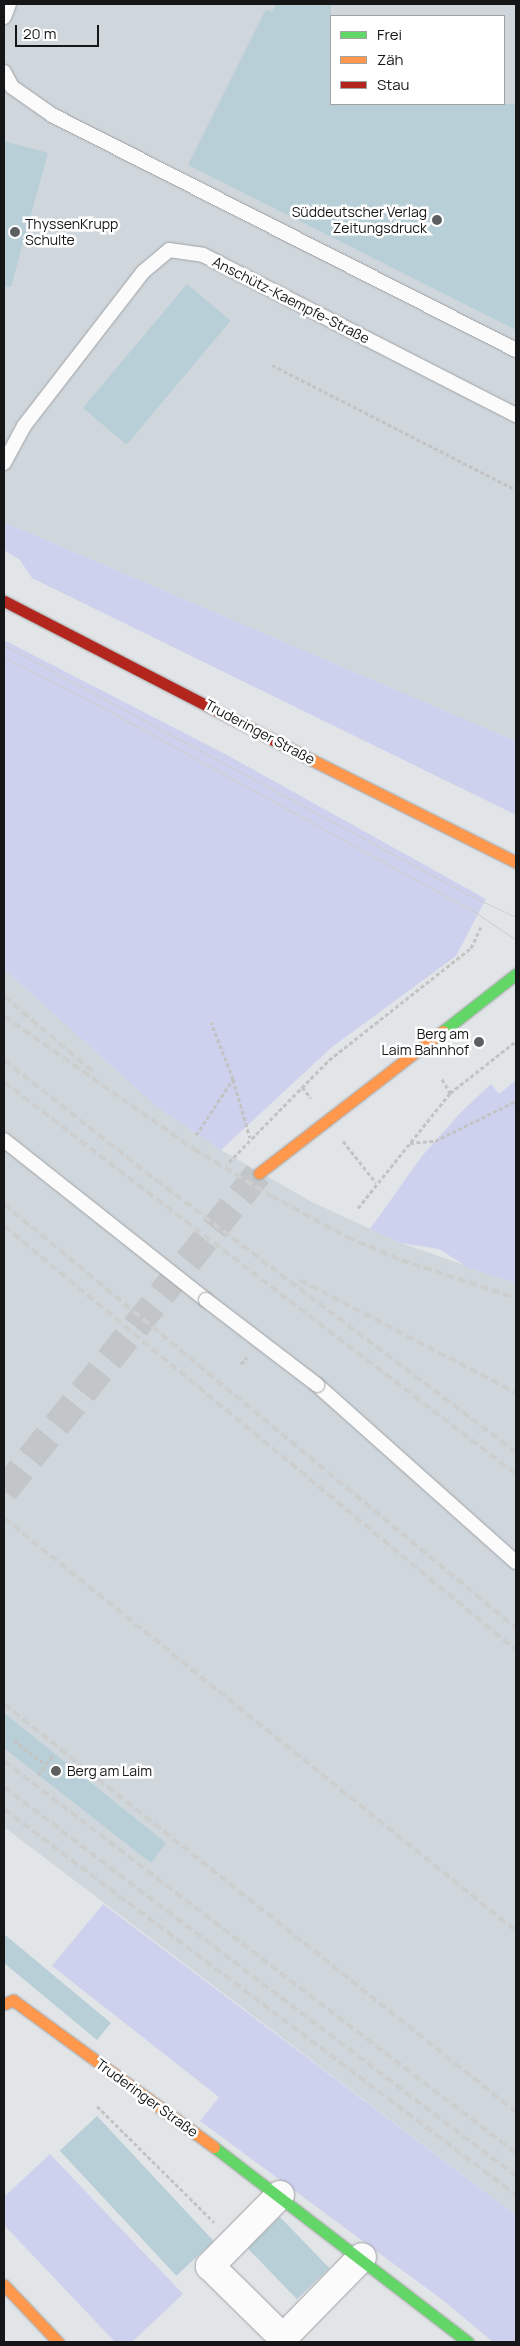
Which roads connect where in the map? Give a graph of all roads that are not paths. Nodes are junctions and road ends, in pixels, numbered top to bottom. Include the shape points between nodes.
1 (9, 4) edge
2 (4, 17) edge
3 (4, 72) edge
4 (516, 350) edge
5 (516, 415) edge
6 (4, 463) edge
7 (4, 601) edge
8 (516, 862) edge
9 (516, 974) edge
10 (4, 1140) edge
11 (259, 1173) tunnel mouth
12 (516, 1562) edge
13 (7, 1999) edge
14 (280, 2195) junction
15 (362, 2257) junction
16 (4, 2285) edge
17 (58, 2342) edge
18 (468, 2342) edge

1 - 2 lane
3 - 4 lane via 12,86 52,115
5 - 6 lane, Anschütz-Kaempfe-Straße via 214,260 169,250 143,272 24,426
7 - 8 street, Truderinger Straße via 363,787
9 - 11 street
10 - 12 lane, bridge via 317,1385
13 - 14 street, Truderinger Straße
14 - 15 street, Truderinger Straße
14 - 15 street via 210,2266 283,2338
15 - 18 street, Truderinger Straße
16 - 17 street

